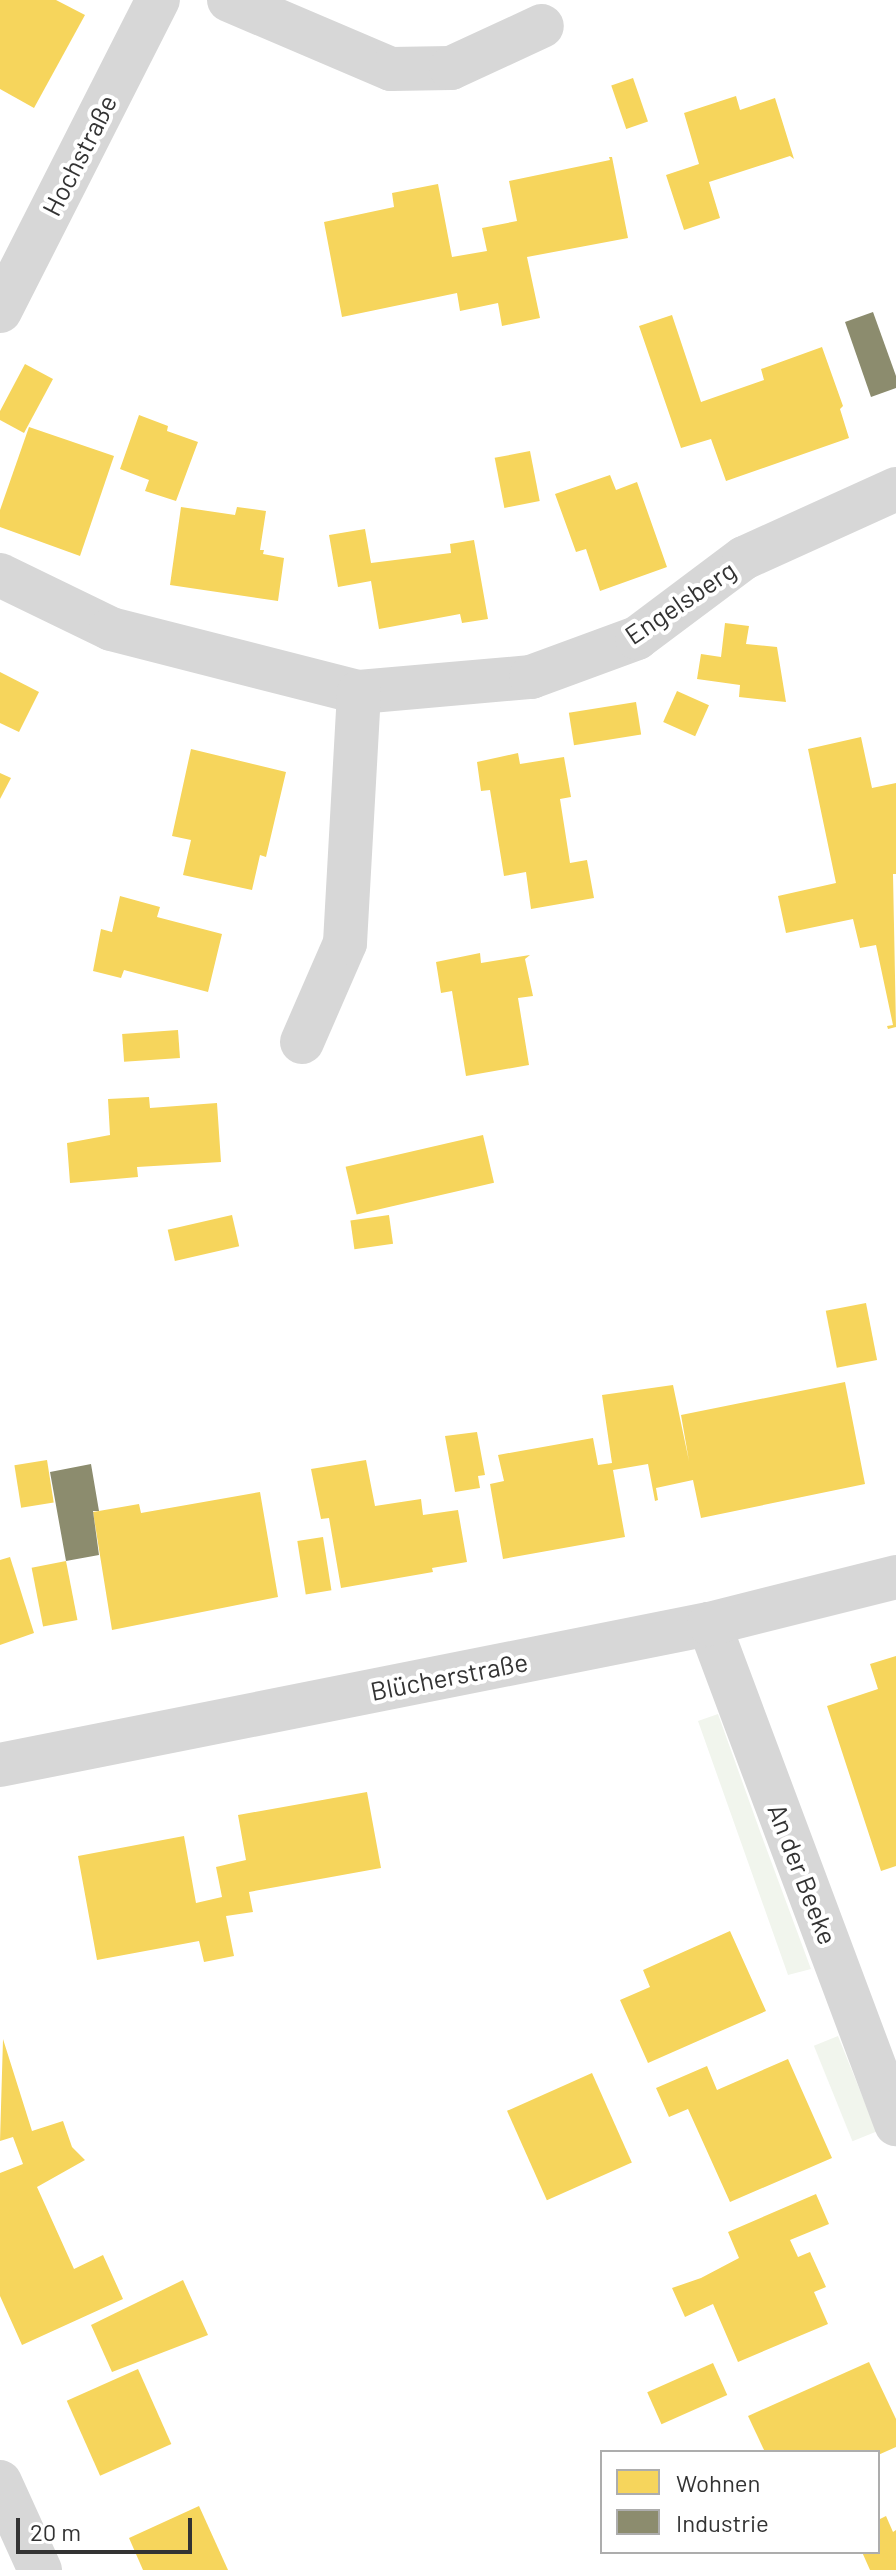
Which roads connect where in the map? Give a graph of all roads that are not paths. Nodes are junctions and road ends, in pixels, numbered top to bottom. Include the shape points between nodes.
1 (158, 0) edge
2 (229, 0) edge
3 (542, 26) dead end
4 (0, 311) edge
5 (896, 489) edge
6 (0, 575) edge
7 (359, 692) junction
8 (302, 1042) dead end
9 (896, 1577) edge
10 (709, 1624) junction
11 (0, 1765) edge
12 (896, 2124) edge
13 (0, 2482) edge
14 (40, 2570) edge

1 - 4 street, Hochstraße
2 - 3 street via 391,69 451,68
5 - 7 street, Engelsberg via 744,558 637,638 531,677
6 - 7 street, Engelsberg via 111,629
7 - 8 street via 345,943
9 - 10 street, Blücherstraße
10 - 11 street, Blücherstraße
10 - 12 street, An der Beeke
13 - 14 street

